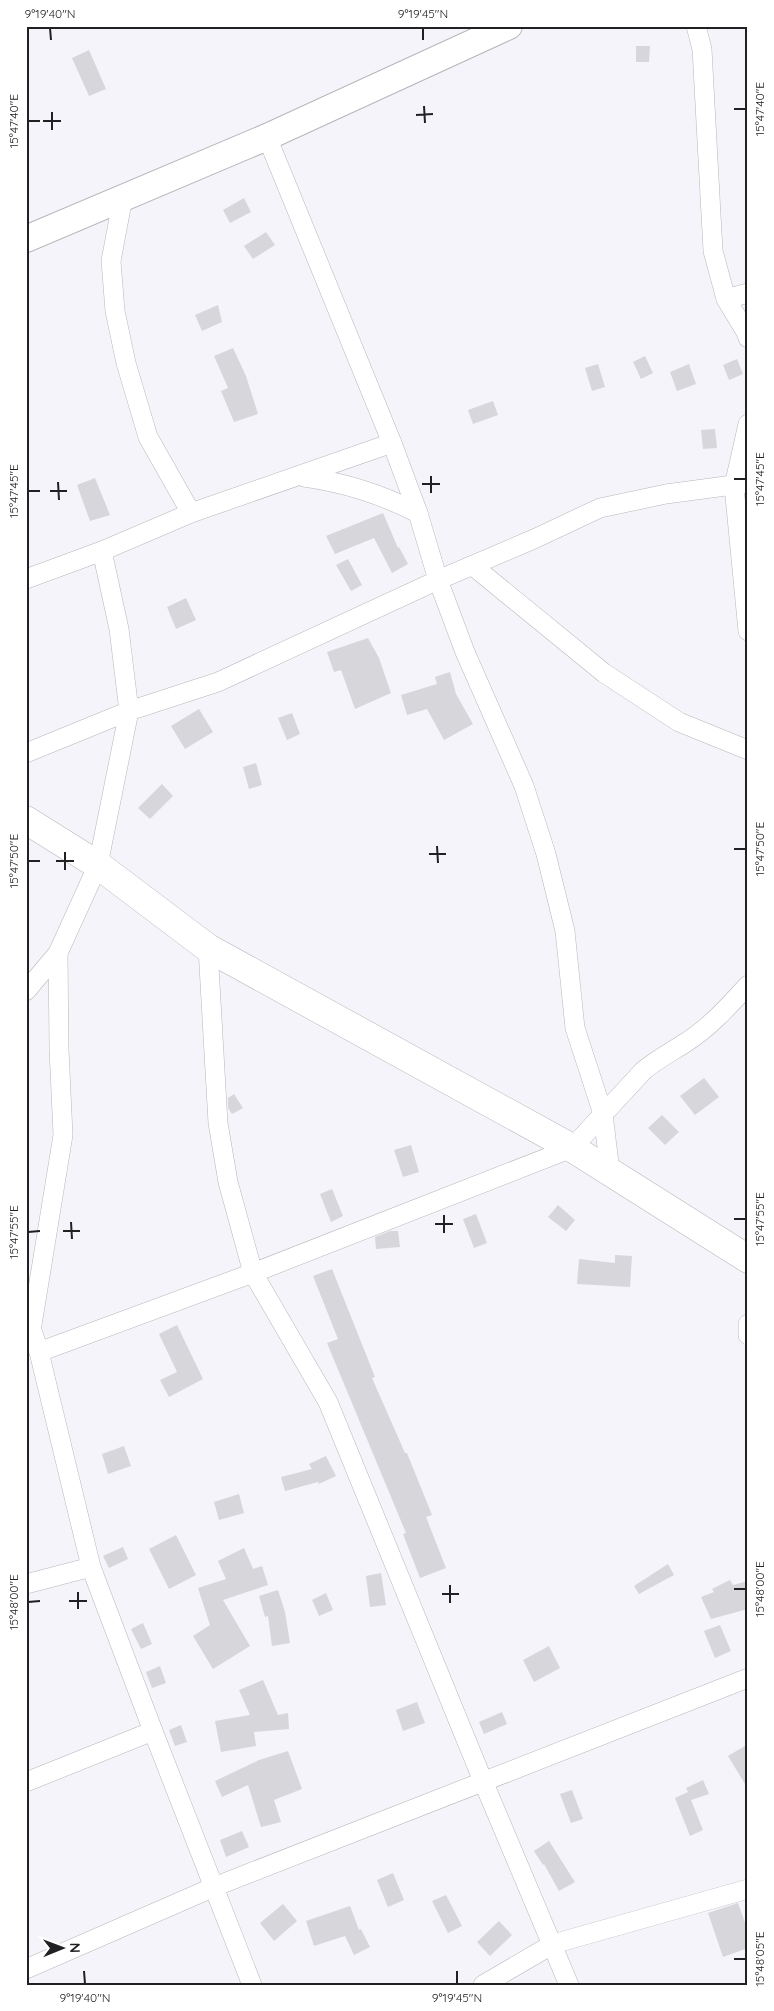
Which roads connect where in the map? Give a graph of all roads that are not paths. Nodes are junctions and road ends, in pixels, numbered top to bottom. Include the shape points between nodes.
1 (509, 26) edge
2 (696, 26) edge
3 (267, 137) junction
4 (123, 197) junction
5 (26, 239) edge
6 (748, 293) edge
7 (726, 300) junction
8 (748, 338) edge
9 (748, 424) edge
10 (392, 443) junction
11 (300, 476) junction
12 (741, 485) edge
13 (191, 513) junction
14 (418, 513) junction
15 (102, 551) junction
16 (473, 566) junction
17 (26, 579) edge
18 (438, 580) junction
19 (748, 631) edge
20 (129, 711) junction
21 (748, 750) edge
22 (26, 754) edge
23 (26, 820) edge
24 (98, 866) junction
25 (208, 948) junction
26 (58, 953) junction
27 (748, 985) edge
28 (26, 991) edge
29 (603, 1114) junction
30 (572, 1148) junction
31 (610, 1172) junction
32 (748, 1259) edge
33 (253, 1273) junction
34 (29, 1319) edge
35 (748, 1324) edge
36 (748, 1335) edge
37 (40, 1352) junction
38 (91, 1567) junction
39 (26, 1584) edge
40 (748, 1678) edge
41 (153, 1731) junction
42 (483, 1781) junction
43 (26, 1782) edge
44 (214, 1887) junction
45 (748, 1889) edge
46 (553, 1944) junction
47 (26, 1969) edge
48 (252, 1985) edge
49 (483, 1985) edge
50 (569, 1985) edge

1 - 3 main road
2 - 7 street via 702,50 713,251
3 - 4 main road
3 - 10 street
4 - 5 main road
4 - 13 street via 111,261 115,312 148,437
6 - 7 street
7 - 8 street
9 - 12 street
10 - 11 street
10 - 14 street
11 - 13 street
11 - 14 street via 361,488
12 - 16 street via 666,494 600,508
12 - 19 street
13 - 15 street
14 - 18 street
15 - 17 street
15 - 20 street via 119,629
16 - 18 street
16 - 21 street via 604,673 679,722
18 - 20 street via 218,682
18 - 29 street via 465,652 524,786 546,854 565,931 575,1028
20 - 22 street
20 - 24 street
23 - 24 highway
24 - 25 highway
24 - 26 street
25 - 30 highway
25 - 33 street via 218,1123 228,1182
26 - 28 street
26 - 34 street via 63,1135
27 - 29 street via 702,1032 655,1060
29 - 30 street
29 - 31 street
30 - 31 highway
30 - 33 street
31 - 32 highway
33 - 37 street
33 - 42 street via 328,1402
34 - 37 street
35 - 36 street
37 - 38 street
38 - 39 street
38 - 41 street
40 - 42 street
41 - 43 street
41 - 44 street
42 - 44 street
42 - 46 street
44 - 47 street
44 - 48 street
45 - 46 street
46 - 49 street
46 - 50 street

